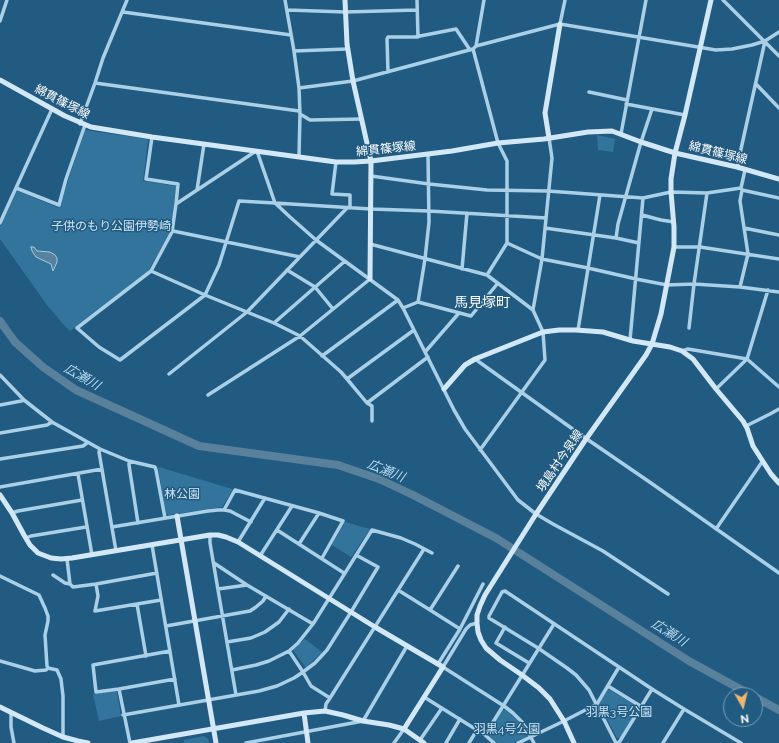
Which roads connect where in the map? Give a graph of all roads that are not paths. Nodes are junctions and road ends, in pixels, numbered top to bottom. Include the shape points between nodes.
1 (7, 0) edge
2 (127, 0) edge
3 (285, 0) edge
4 (345, 0) edge
5 (417, 0) edge
6 (484, 0) edge
7 (565, 0) edge
8 (646, 0) edge
9 (711, 0) edge
10 (723, 0) edge
11 (287, 10) junction
12 (417, 10) junction
13 (122, 12) junction
14 (345, 12) junction
15 (0, 21) edge
16 (560, 24) junction
17 (779, 32) edge
18 (291, 35) junction
19 (418, 37) junction
20 (638, 37) junction
21 (765, 41) junction
22 (473, 48) junction
23 (700, 48) junction
24 (347, 49) junction
25 (294, 52) junction
26 (779, 56) edge
27 (388, 72) junction
28 (0, 80) edge
29 (353, 81) junction
30 (95, 82) junction
31 (756, 84) junction
32 (299, 88) junction
33 (589, 92) dead end
34 (626, 102) junction
35 (779, 108) edge
36 (52, 109) junction
37 (652, 109) junction
38 (300, 113) junction
39 (685, 115) junction
40 (362, 119) junction
41 (83, 124) junction
42 (621, 134) junction
43 (152, 137) junction
44 (549, 138) junction
45 (641, 142) junction
46 (498, 143) junction
47 (204, 144) junction
48 (256, 151) junction
49 (675, 153) junction
50 (428, 154) junction
51 (298, 156) junction
52 (371, 161) junction
53 (336, 162) junction
54 (737, 167) junction
55 (746, 170) junction
56 (371, 176) junction
57 (779, 179) edge
58 (429, 184) junction
59 (16, 188) junction
60 (742, 189) junction
61 (197, 190) junction
62 (507, 190) junction
63 (548, 191) junction
64 (671, 192) junction
65 (707, 193) junction
66 (600, 195) junction
67 (626, 197) junction
68 (643, 198) junction
69 (779, 198) edge
70 (275, 203) junction
71 (176, 204) junction
72 (348, 208) junction
73 (371, 209) junction
74 (430, 211) junction
75 (467, 213) junction
76 (507, 216) junction
77 (642, 216) junction
78 (546, 218) junction
79 (674, 222) junction
80 (0, 223) edge
81 (545, 228) junction
82 (744, 228) junction
83 (173, 231) junction
84 (593, 235) junction
85 (779, 235) edge
86 (616, 238) junction
87 (316, 240) junction
88 (226, 242) junction
89 (507, 243) junction
90 (639, 243) junction
91 (370, 244) junction
92 (674, 247) junction
93 (700, 247) junction
94 (748, 254) junction
95 (300, 257) junction
96 (425, 259) junction
97 (542, 259) junction
98 (779, 259) edge
99 (345, 261) junction
100 (588, 268) junction
101 (462, 269) junction
102 (287, 270) junction
103 (151, 271) junction
104 (487, 275) junction
105 (370, 279) junction
106 (636, 279) junction
107 (498, 283) junction
108 (694, 284) junction
109 (667, 285) junction
110 (315, 287) junction
111 (740, 287) junction
112 (768, 290) junction
113 (779, 292) edge
114 (205, 294) junction
115 (398, 300) junction
116 (418, 302) junction
117 (403, 308) junction
118 (333, 310) junction
119 (533, 310) junction
120 (246, 312) junction
121 (459, 313) junction
122 (274, 323) junction
123 (689, 328) dead end
124 (414, 330) junction
125 (578, 330) junction
126 (543, 332) junction
127 (300, 336) junction
128 (630, 340) junction
129 (652, 344) junction
130 (682, 351) junction
131 (425, 352) junction
132 (322, 356) junction
133 (428, 357) junction
134 (475, 359) junction
135 (747, 359) junction
136 (168, 374) dead end
137 (0, 375) edge
138 (347, 378) junction
139 (779, 387) edge
140 (444, 389) junction
141 (716, 389) junction
142 (521, 393) junction
143 (208, 394) dead end
144 (24, 400) junction
145 (367, 403) junction
146 (0, 405) edge
147 (779, 409) edge
148 (372, 421) dead end
149 (52, 422) junction
150 (746, 426) junction
151 (0, 432) edge
152 (586, 439) junction
153 (87, 443) junction
154 (100, 449) junction
155 (480, 450) junction
156 (0, 459) edge
157 (129, 461) junction
158 (762, 462) junction
159 (102, 470) junction
160 (78, 474) junction
161 (779, 483) edge
162 (0, 487) edge
163 (0, 495) edge
164 (265, 498) junction
165 (82, 500) junction
166 (292, 506) junction
167 (224, 510) junction
168 (12, 513) junction
169 (319, 514) junction
170 (177, 516) junction
171 (535, 516) junction
172 (165, 518) junction
173 (251, 522) junction
174 (138, 523) junction
175 (86, 527) junction
176 (112, 528) junction
177 (716, 529) junction
178 (276, 530) junction
179 (210, 535) junction
180 (26, 538) junction
181 (180, 539) junction
182 (238, 542) junction
183 (299, 544) junction
184 (152, 545) junction
185 (424, 549) junction
186 (116, 551) junction
187 (432, 552) dead end
188 (92, 555) junction
189 (356, 555) junction
190 (260, 556) junction
191 (322, 558) junction
192 (66, 559) junction
193 (214, 563) junction
194 (458, 566) dead end
195 (157, 573) junction
196 (344, 573) junction
197 (779, 573) edge
198 (53, 575) dead end
199 (0, 576) edge
200 (70, 584) junction
201 (96, 584) junction
202 (247, 584) junction
203 (483, 584) dead end
204 (218, 589) junction
205 (398, 590) junction
206 (668, 594) dead end
207 (266, 596) junction
208 (329, 598) junction
209 (161, 600) junction
210 (138, 604) junction
211 (289, 610) junction
212 (430, 610) junction
213 (351, 612) junction
214 (223, 616) junction
215 (194, 621) junction
216 (477, 623) junction
217 (312, 624) junction
218 (554, 624) junction
219 (166, 626) junction
220 (375, 626) junction
221 (505, 627) junction
222 (460, 629) junction
223 (227, 642) junction
224 (407, 646) junction
225 (538, 648) junction
226 (170, 651) junction
227 (289, 651) junction
228 (146, 656) junction
229 (0, 661) edge
230 (529, 663) junction
231 (438, 664) junction
232 (443, 667) junction
233 (619, 667) junction
234 (48, 668) junction
235 (232, 670) junction
236 (303, 672) junction
237 (522, 674) junction
238 (175, 679) junction
239 (608, 686) junction
240 (119, 689) junction
241 (652, 689) junction
242 (236, 695) junction
243 (424, 697) junction
244 (330, 698) junction
245 (208, 700) junction
246 (597, 704) junction
247 (179, 705) junction
248 (504, 706) junction
249 (0, 707) edge
250 (642, 707) junction
251 (442, 708) junction
252 (684, 708) junction
253 (325, 711) junction
254 (11, 712) junction
255 (304, 713) junction
256 (123, 715) junction
257 (460, 719) junction
258 (363, 721) junction
259 (564, 721) junction
260 (214, 729) junction
261 (404, 729) junction
262 (477, 730) junction
263 (306, 732) junction
264 (485, 735) junction
265 (63, 737) junction
266 (531, 737) junction
267 (422, 742) edge
268 (12, 743) edge
269 (88, 743) edge
270 (131, 743) edge
271 (216, 743) edge
272 (246, 743) edge
273 (308, 743) edge
274 (394, 743) edge
275 (446, 743) edge
276 (469, 743) edge
277 (494, 743) edge
278 (518, 743) edge
279 (534, 743) edge
280 (573, 743) edge
281 (617, 743) edge
282 (663, 743) edge
283 (742, 743) edge

1 - 15 street
2 - 13 street
3 - 11 street
4 - 14 street
5 - 12 street
6 - 22 street
7 - 16 street
8 - 20 street
9 - 23 street, 境島村今泉線
10 - 21 street
11 - 14 street
11 - 18 street
12 - 14 street
12 - 19 street
13 - 18 street
13 - 30 street
14 - 24 street
16 - 20 street
16 - 22 street
16 - 44 street via 545,113
17 - 21 street
18 - 25 street
19 - 22 street via 456,29
19 - 27 street via 388,37
20 - 23 street
20 - 34 street
21 - 23 street via 732,49
21 - 26 street
21 - 31 street
22 - 27 street
22 - 46 street
23 - 39 street, 境島村今泉線
24 - 25 street
24 - 29 street
25 - 32 street
27 - 29 street
28 - 36 street, 綿貫篠塚線
29 - 32 street
29 - 40 street
30 - 38 street
30 - 41 street
31 - 35 street
31 - 54 street
32 - 38 street
33 - 34 street
34 - 37 street
34 - 42 street
36 - 41 street, 綿貫篠塚線
36 - 59 street
37 - 39 street
37 - 45 street
38 - 40 street via 310,120
38 - 51 street
39 - 49 street, 境島村今泉線
40 - 52 street
41 - 43 street, 綿貫篠塚線 via 98,129
41 - 59 street via 59,205
42 - 44 street, 綿貫篠塚線 via 612,131 588,132
42 - 45 street, 綿貫篠塚線
43 - 47 street, 綿貫篠塚線
43 - 71 street via 146,179 178,184
44 - 46 street, 綿貫篠塚線
44 - 63 street via 552,158
45 - 49 street, 綿貫篠塚線
45 - 67 street
46 - 50 street, 綿貫篠塚線
46 - 62 street via 507,161
47 - 48 street, 綿貫篠塚線
47 - 61 street
48 - 51 street, 綿貫篠塚線
48 - 61 street
48 - 70 street
49 - 54 street, 綿貫篠塚線
49 - 64 street, 境島村今泉線
50 - 52 street, 綿貫篠塚線
50 - 58 street
51 - 53 street, 綿貫篠塚線
52 - 53 street, 綿貫篠塚線
52 - 56 street
53 - 72 street via 332,194 350,195
54 - 55 street, 綿貫篠塚線
55 - 57 street, 綿貫篠塚線
55 - 60 street
56 - 58 street
56 - 73 street
58 - 62 street
58 - 74 street
59 - 80 street
60 - 65 street
60 - 69 street
60 - 82 street via 740,201
61 - 71 street
62 - 63 street
62 - 76 street
63 - 66 street
63 - 78 street
64 - 65 street
64 - 68 street
64 - 79 street, 境島村今泉線
65 - 93 street
66 - 67 street
66 - 84 street
67 - 68 street
67 - 86 street
68 - 77 street
70 - 72 street
70 - 87 street
70 - 88 street via 238,201
71 - 83 street
72 - 73 street
72 - 87 street
73 - 74 street
73 - 91 street
74 - 75 street
74 - 96 street
75 - 76 street
75 - 101 street
76 - 78 street
76 - 89 street
77 - 79 street
77 - 90 street
78 - 81 street
79 - 92 street, 境島村今泉線
81 - 84 street
81 - 97 street
82 - 85 street
82 - 94 street
83 - 88 street
83 - 103 street
84 - 86 street
84 - 100 street
86 - 90 street
87 - 95 street
87 - 99 street
88 - 95 street
88 - 114 street
89 - 97 street
89 - 104 street
90 - 106 street
91 - 96 street
91 - 105 street
92 - 93 street
92 - 109 street, 境島村今泉線
93 - 94 street
93 - 108 street
94 - 98 street
94 - 111 street
95 - 102 street
96 - 101 street
96 - 116 street
97 - 100 street
97 - 119 street
99 - 105 street
99 - 110 street
100 - 106 street
100 - 125 street
101 - 104 street
102 - 110 street
102 - 120 street
103 - 114 street
103 - 114 street via 77,328 99,347 120,360
104 - 107 street
105 - 115 street
105 - 118 street
106 - 109 street
106 - 128 street
107 - 119 street
107 - 121 street via 471,316
108 - 109 street
108 - 111 street
108 - 123 street
109 - 129 street, 境島村今泉線
110 - 118 street
110 - 122 street
111 - 112 street
112 - 113 street
112 - 135 street
114 - 120 street
115 - 117 street
115 - 132 street
116 - 117 street
116 - 121 street
117 - 124 street
118 - 127 street
119 - 126 street
120 - 122 street
120 - 136 street
121 - 131 street
122 - 127 street
124 - 131 street
124 - 138 street
125 - 126 street
125 - 128 street via 603,332
126 - 134 street
126 - 142 street via 545,360
127 - 132 street
127 - 143 street
128 - 129 street
129 - 130 street
129 - 152 street, 境島村今泉線
130 - 135 street via 688,349
130 - 141 street via 693,359
131 - 133 street
132 - 138 street
133 - 140 street
133 - 145 street
134 - 140 street via 465,365
134 - 142 street
135 - 139 street
135 - 141 street
137 - 144 street
138 - 145 street
140 - 155 street via 465,429
141 - 150 street
142 - 152 street
142 - 155 street
144 - 146 street
144 - 149 street
145 - 148 street via 372,406
147 - 150 street
149 - 151 street via 47,425
149 - 153 street
150 - 158 street
152 - 171 street, 境島村今泉線
152 - 177 street
153 - 154 street
153 - 156 street via 83,446
154 - 157 street
154 - 159 street
155 - 171 street via 518,500
157 - 172 street via 155,467
157 - 174 street
158 - 161 street
158 - 177 street
159 - 160 street
159 - 176 street
160 - 162 street
160 - 165 street
163 - 168 street
164 - 166 street
164 - 167 street via 235,490
164 - 173 street
165 - 168 street
165 - 175 street
166 - 169 street
166 - 178 street
167 - 170 street
167 - 173 street
168 - 180 street
169 - 183 street
169 - 191 street via 344,521
170 - 172 street
170 - 181 street
171 - 206 street via 604,551
171 - 216 street, 境島村今泉線 via 480,606
172 - 174 street
173 - 182 street
174 - 176 street
175 - 180 street
175 - 188 street
176 - 186 street
177 - 197 street
178 - 183 street
178 - 190 street
179 - 181 street
179 - 182 street via 218,534
179 - 193 street
180 - 192 street via 42,555
181 - 184 street
181 - 215 street
182 - 190 street
183 - 191 street
184 - 186 street
184 - 195 street
185 - 187 street
185 - 189 street via 401,538 372,530
185 - 205 street
186 - 188 street
188 - 192 street
189 - 196 street
189 - 213 street via 378,567
190 - 208 street
191 - 196 street
192 - 200 street
193 - 202 street
193 - 204 street
194 - 212 street
195 - 201 street
195 - 209 street
196 - 208 street
198 - 200 street
199 - 234 street via 40,597 48,616 45,636
200 - 201 street via 73,587
201 - 210 street via 98,596 95,610
202 - 204 street
202 - 207 street
203 - 222 street
204 - 214 street
205 - 212 street
205 - 220 street
207 - 211 street
207 - 214 street via 250,611
208 - 213 street
208 - 217 street
209 - 210 street
209 - 219 street
210 - 228 street
211 - 217 street
211 - 223 street via 279,622 265,632 251,638
212 - 222 street
213 - 220 street
213 - 236 street via 326,650
214 - 215 street
214 - 223 street
215 - 219 street
215 - 245 street
216 - 232 street via 466,629
216 - 237 street, 境島村今泉線 via 486,648
217 - 227 street
218 - 221 street via 503,591 489,617
218 - 225 street
218 - 233 street
219 - 226 street
220 - 224 street
220 - 244 street
221 - 225 street
221 - 230 street via 496,643
222 - 231 street
223 - 235 street
224 - 231 street
224 - 258 street
225 - 230 street
225 - 246 street via 576,675
226 - 228 street
226 - 238 street
227 - 235 street via 270,661
227 - 236 street
228 - 240 street via 93,665 96,692
229 - 234 street via 35,671
230 - 237 street
231 - 232 street
232 - 243 street
232 - 248 street
233 - 239 street
233 - 241 street
234 - 265 street via 57,670 60,679 63,696
235 - 242 street
236 - 242 street via 277,686
236 - 244 street via 311,686
237 - 248 street
237 - 259 street, 境島村今泉線 via 550,699
238 - 240 street
238 - 247 street
239 - 246 street
239 - 250 street
240 - 256 street
241 - 250 street
241 - 252 street
242 - 245 street
243 - 251 street
243 - 261 street
244 - 253 street
245 - 247 street
245 - 260 street
246 - 259 street
246 - 281 street
247 - 256 street
248 - 264 street
248 - 266 street via 526,727
249 - 254 street
250 - 281 street
251 - 257 street
251 - 267 street
252 - 282 street
252 - 283 street
253 - 255 street
253 - 258 street
254 - 265 street
254 - 268 street
255 - 260 street
255 - 263 street
256 - 270 street
257 - 262 street
257 - 275 street
258 - 261 street
258 - 263 street
259 - 266 street
259 - 280 street, 境島村今泉線
260 - 270 street
260 - 271 street
261 - 267 street
261 - 274 street
262 - 264 street
262 - 276 street
263 - 272 street
263 - 273 street
264 - 277 street
265 - 269 street
266 - 278 street
266 - 279 street

